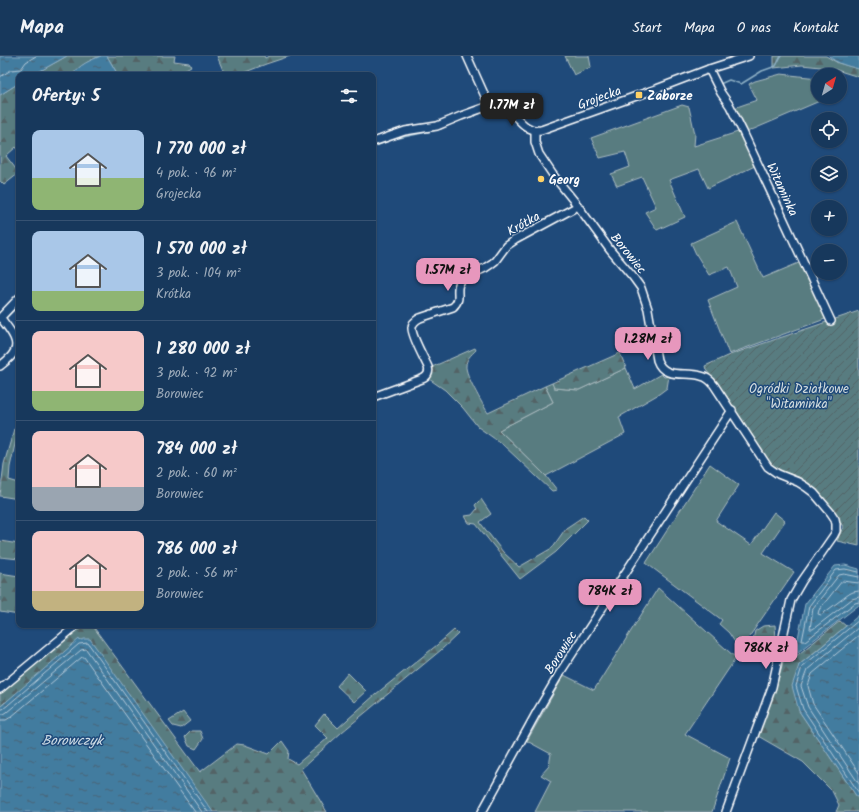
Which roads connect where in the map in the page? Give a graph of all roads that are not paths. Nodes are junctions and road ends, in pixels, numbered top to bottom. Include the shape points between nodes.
1 (467, 56) edge
2 (749, 56) edge
3 (710, 69) junction
4 (489, 105) junction
5 (535, 130) junction
6 (376, 141) edge
7 (578, 206) junction
8 (16, 301) edge
9 (0, 318) edge
10 (831, 321) dead end
11 (16, 342) edge
12 (16, 348) edge
13 (0, 366) edge
14 (376, 396) edge
15 (732, 410) junction
16 (73, 628) edge
17 (0, 689) edge
18 (482, 812) edge
19 (726, 812) edge

1 - 4 street
2 - 3 street, Grojecka
3 - 5 street, Grojecka via 562,124
3 - 10 street, Witaminka via 746,138
4 - 5 street via 505,106 526,126
4 - 6 street via 437,126 405,131
5 - 7 street, Borowiec via 538,154
7 - 14 street, Krótka via 515,240 506,246 491,264 463,278 458,286 458,300 453,307 415,321 412,333 428,367 428,375
7 - 15 street, Borowiec via 641,288 661,368 669,373 708,378
8 - 9 street
9 - 11 street
12 - 13 street
15 - 18 street, Borowiec via 561,671
15 - 19 street, Borowiec via 768,467 811,490 832,515 836,527 834,535 791,600 772,687
16 - 17 street

